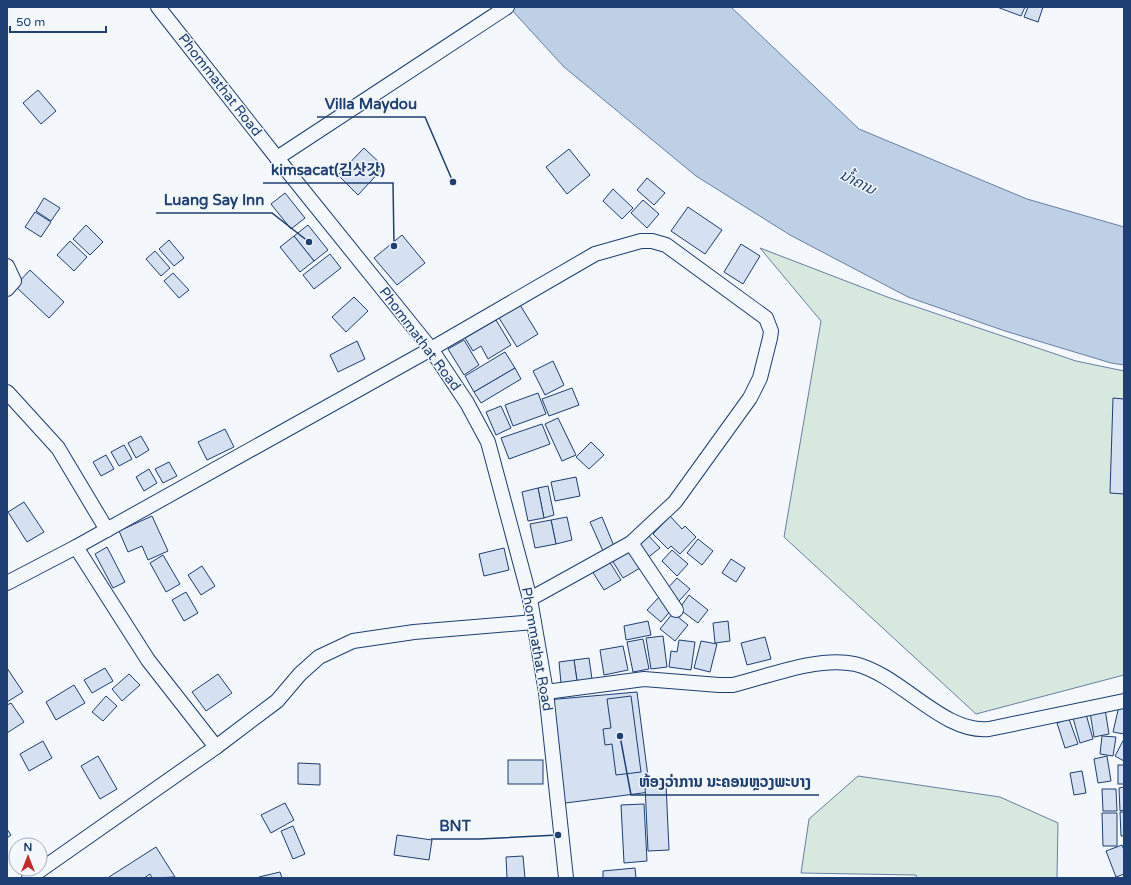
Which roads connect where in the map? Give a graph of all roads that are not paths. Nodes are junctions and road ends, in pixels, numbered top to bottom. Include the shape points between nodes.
1 (158, 7) edge
2 (507, 7) edge
3 (277, 158) junction
4 (7, 266) edge
5 (7, 289) edge
6 (431, 349) junction
7 (7, 392) edge
8 (107, 530) junction
9 (631, 543) junction
10 (76, 547) junction
11 (7, 583) edge
12 (530, 599) junction
13 (676, 610) dead end
14 (534, 622) junction
15 (546, 692) junction
16 (1124, 701) edge
17 (216, 747) junction
18 (29, 878) edge
19 (566, 878) edge

1 - 3 street, Phommathat Road
2 - 3 street
3 - 6 street, Phommathat Road
4 - 5 street via 14,281
6 - 8 street
6 - 9 street via 595,254 641,241 666,245 766,318 771,331 766,358 750,398 675,502
6 - 12 street, Phommathat Road via 467,403 488,442
7 - 8 street via 58,448
8 - 10 street
9 - 12 street
9 - 13 street
10 - 11 street
10 - 17 street via 148,660
12 - 14 street, Phommathat Road
14 - 15 street, Phommathat Road
14 - 17 street via 414,632 353,641 319,657 300,674 277,701
15 - 16 street via 644,680 733,685 814,664 839,662 855,664 883,675 956,724 972,728 989,728 1046,718
15 - 19 street, Phommathat Road
17 - 18 street

